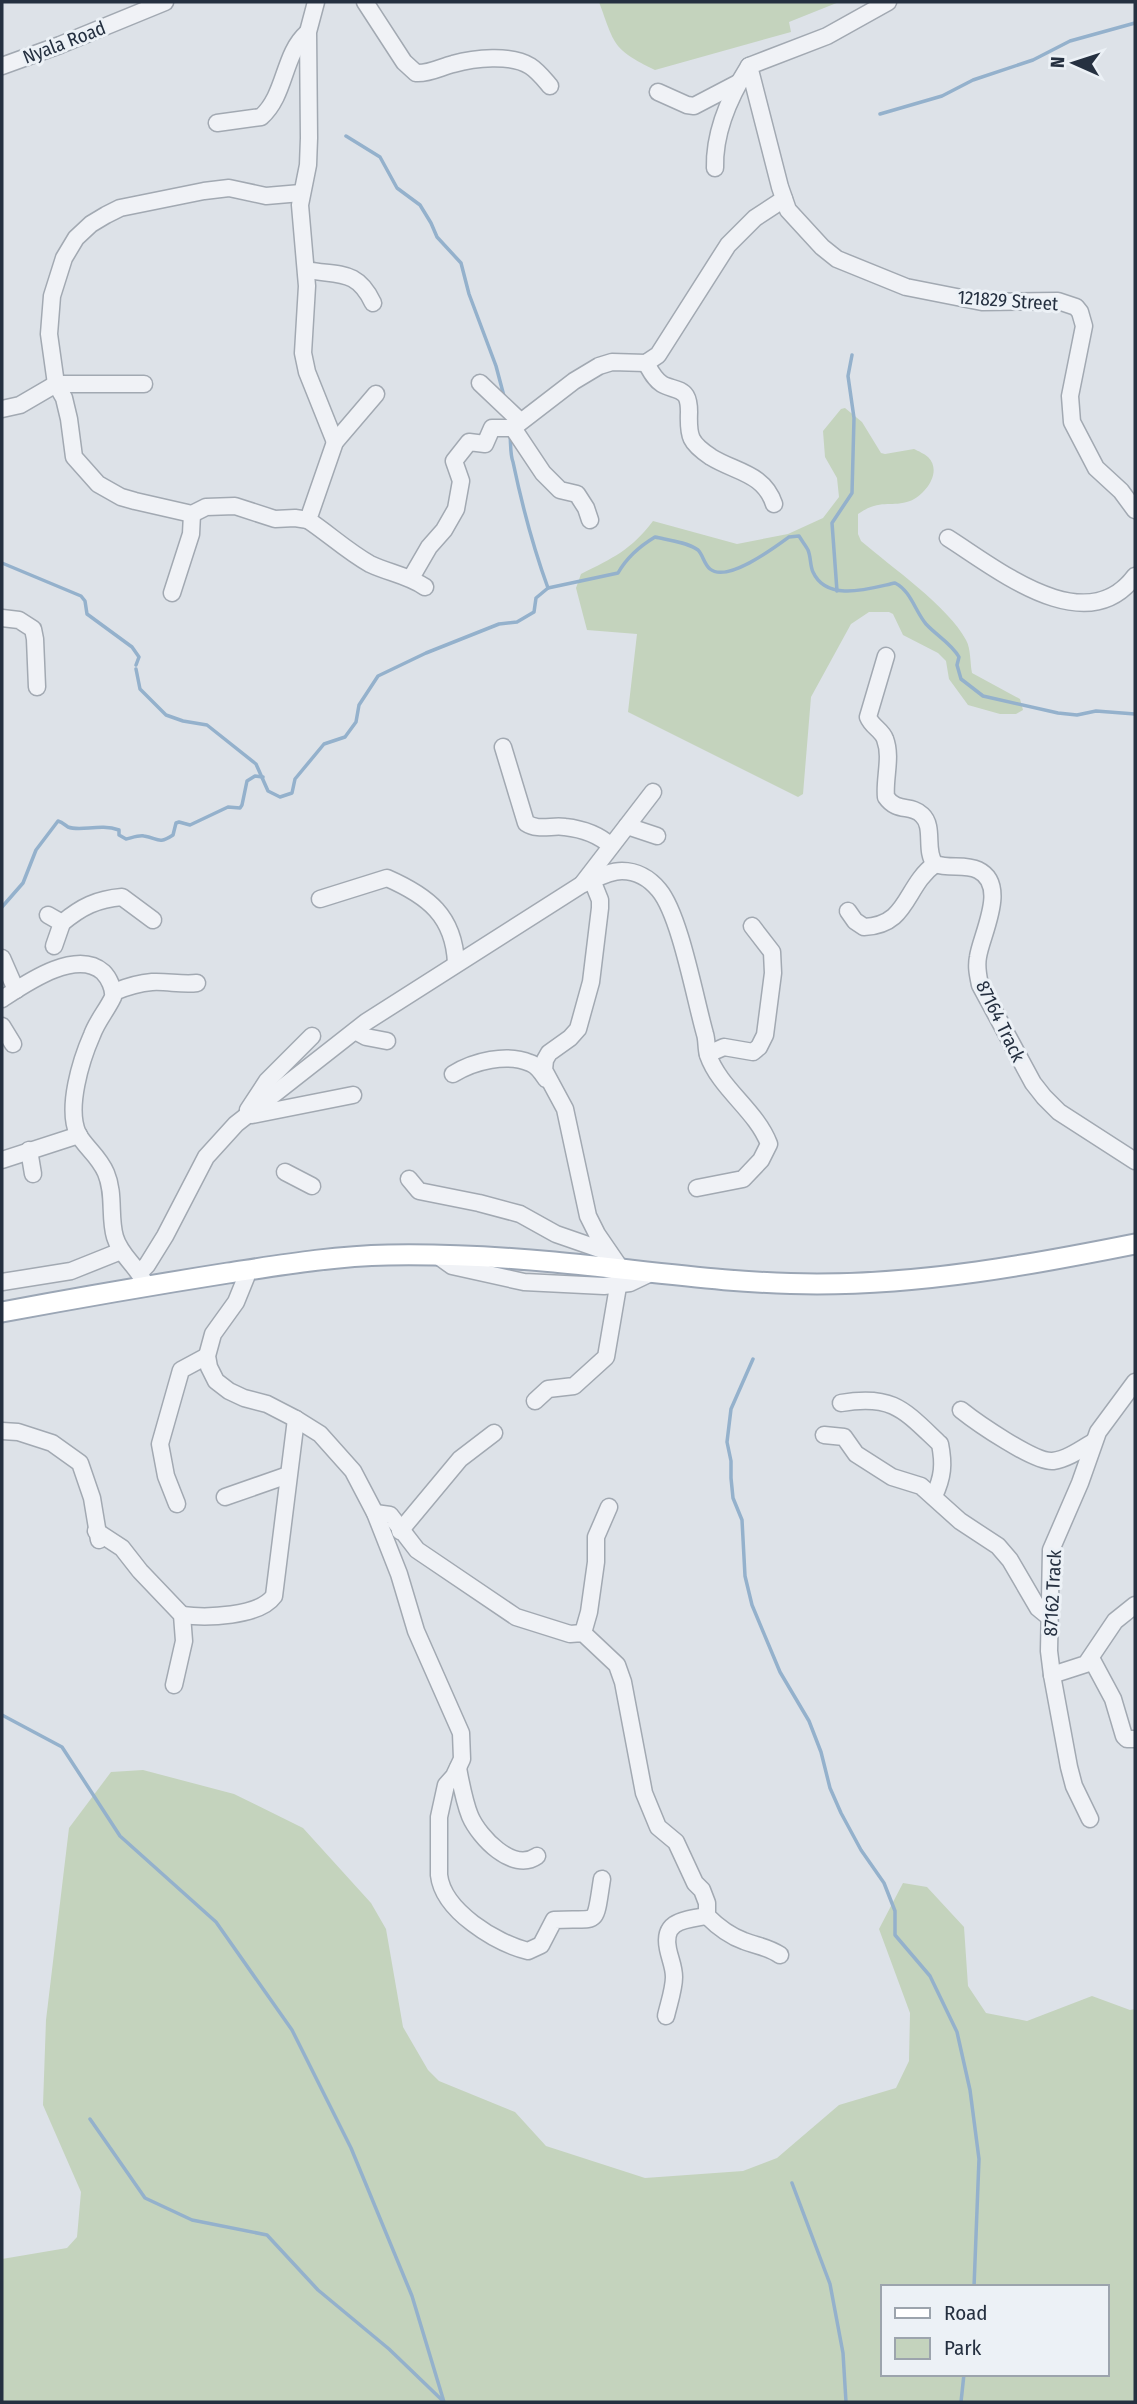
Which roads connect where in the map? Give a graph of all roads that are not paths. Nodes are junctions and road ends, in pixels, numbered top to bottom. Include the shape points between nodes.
1 (165, 2) edge
2 (316, 2) edge
3 (365, 2) edge
4 (888, 2) edge
5 (308, 32) junction
6 (2, 66) edge
7 (749, 66) junction
8 (738, 83) junction
9 (550, 86) dead end
10 (658, 92) dead end
11 (217, 123) dead end
12 (715, 168) dead end
13 (301, 193) junction
14 (784, 199) junction
15 (307, 270) junction
16 (373, 303) dead end
17 (646, 363) junction
18 (480, 383) dead end
19 (57, 384) junction
20 (144, 384) dead end
21 (376, 394) dead end
22 (2, 409) edge
23 (512, 423) junction
24 (335, 442) junction
25 (774, 504) dead end
26 (1135, 510) edge
27 (192, 514) junction
28 (308, 520) junction
29 (590, 520) dead end
30 (948, 538) dead end
31 (1135, 576) edge
32 (172, 593) dead end
33 (2, 618) edge
34 (886, 656) dead end
35 (37, 687) dead end
36 (503, 747) dead end
37 (653, 792) dead end
38 (627, 826) junction
39 (657, 836) dead end
40 (611, 846) junction
41 (935, 864) junction
42 (587, 883) junction
43 (320, 899) dead end
44 (848, 911) dead end
45 (153, 920) dead end
46 (752, 926) dead end
47 (54, 946) dead end
48 (2, 958) edge
49 (456, 963) junction
50 (197, 984) dead end
51 (114, 992) junction
52 (9, 994) edge
53 (2, 1026) edge
54 (355, 1031) junction
55 (312, 1036) dead end
56 (387, 1041) dead end
57 (13, 1044) dead end
58 (708, 1054) junction
59 (453, 1074) dead end
60 (548, 1080) junction
61 (354, 1095) dead end
62 (246, 1116) junction
63 (79, 1135) junction
64 (29, 1150) junction
65 (2, 1160) edge
66 (1135, 1161) edge
67 (285, 1172) dead end
68 (33, 1174) dead end
69 (409, 1179) dead end
70 (312, 1186) dead end
71 (697, 1188) dead end
72 (1135, 1244) edge
73 (121, 1251) junction
74 (608, 1252) junction
75 (249, 1270) junction
76 (620, 1277) junction
77 (143, 1279) junction
78 (2, 1282) edge
79 (2, 1312) edge
80 (207, 1356) junction
81 (1135, 1382) edge
82 (535, 1401) dead end
83 (841, 1403) dead end
84 (961, 1410) dead end
85 (296, 1419) junction
86 (2, 1431) edge
87 (494, 1433) dead end
88 (824, 1435) dead end
89 (1093, 1443) junction
90 (288, 1475) junction
91 (934, 1496) junction
92 (225, 1497) dead end
93 (177, 1504) dead end
94 (609, 1507) dead end
95 (374, 1513) junction
96 (400, 1531) junction
97 (1135, 1605) edge
98 (182, 1615) junction
99 (1049, 1618) junction
100 (583, 1633) junction
101 (1091, 1658) junction
102 (1052, 1675) junction
103 (174, 1685) dead end
104 (1135, 1739) edge
105 (458, 1768) junction
106 (1090, 1819) dead end
107 (537, 1856) dead end
108 (602, 1879) dead end
109 (707, 1916) junction
110 (780, 1955) dead end
111 (666, 2015) dead end

1 - 6 street, Nyala Road
2 - 5 street
3 - 9 street via 415,73 464,61 503,59 530,65
4 - 7 street via 827,36
5 - 11 street via 267,112 261,117
5 - 13 street via 308,151
7 - 8 street
7 - 14 street, 121829 Street
8 - 10 street via 694,106
8 - 12 street via 720,131
13 - 15 street
13 - 19 street via 266,195 229,188 204,191 120,208 91,224 64,258 52,296 49,334
14 - 17 street via 727,245 664,348
14 - 26 street, 121829 Street via 801,226 837,259 905,287 982,302 1058,301 1076,307 1083,319 1083,334 1070,396 1072,422 1096,468
15 - 16 street via 355,279
15 - 24 street via 303,353
17 - 23 street via 599,366
17 - 25 street via 657,380 686,396 688,432 694,443 714,459 755,478
18 - 23 street via 499,401
19 - 20 street
19 - 22 street via 20,405
19 - 27 street via 67,409 74,457 90,477 121,497
21 - 24 street
23 - 28 street via 492,428 485,444 469,442 454,461 461,481 456,509 429,547 418,582 373,565
23 - 29 street via 543,473 560,490 577,494
24 - 28 street
27 - 28 street via 235,506 275,519
27 - 32 street via 191,534
30 - 31 street via 1013,580 1079,604 1113,596
33 - 35 street via 26,622 33,629
34 - 41 street via 868,717 886,742 886,797 898,808 922,815
36 - 40 street via 526,823 593,833
37 - 38 street
38 - 39 street
38 - 40 street
40 - 42 street
41 - 44 street via 885,924 864,927
41 - 66 street, 87164 Track via 978,870 991,883 992,908 978,974 1032,1083 1059,1112
42 - 49 street
42 - 58 street via 609,873 634,873 660,891 674,920
42 - 60 street via 598,895 600,908 591,982 578,1029 545,1060
43 - 49 street via 387,878 397,882 437,909 452,934
45 - 47 street via 122,897 104,898 55,919
46 - 58 street via 772,952 774,973 765,1035 753,1052 724,1047
48 - 52 street
49 - 54 street
50 - 51 street via 154,982
51 - 52 street via 102,971 62,966
51 - 63 street via 93,1033 75,1093
53 - 57 street
54 - 56 street
54 - 62 street
55 - 62 street via 267,1082
58 - 71 street via 769,1144 743,1179
59 - 60 street via 467,1065 510,1058 533,1063
60 - 74 street via 565,1109 588,1216
61 - 62 street
62 - 77 street via 206,1157
63 - 64 street
63 - 73 street via 108,1179
64 - 65 street
64 - 68 street
67 - 70 street
69 - 74 street via 419,1191 520,1214 556,1234
72 - 76 main road via 892,1283 752,1282 651,1273
73 - 77 street
73 - 78 street via 71,1270
74 - 76 street
75 - 76 main road via 386,1255 554,1262
75 - 77 main road
75 - 80 street
76 - 82 street via 603,1361 579,1382 548,1389
77 - 79 main road
80 - 85 street via 211,1374 229,1391
80 - 93 street via 181,1370 160,1444
81 - 89 street, 87162 Track
83 - 91 street via 876,1399 908,1416 940,1444 942,1480
84 - 89 street via 980,1426 1046,1461 1069,1457
85 - 90 street
85 - 95 street via 341,1455
86 - 98 street via 52,1443 80,1463 92,1498 98,1539 116,1543 131,1556
87 - 96 street via 460,1459
88 - 91 street via 844,1437 856,1454
89 - 99 street, 87162 Track via 1051,1550
90 - 92 street
90 - 98 street via 271,1600 209,1618
91 - 99 street via 960,1521 998,1546
94 - 100 street via 596,1537
95 - 96 street via 390,1515
95 - 105 street via 416,1631 457,1721 462,1759
96 - 100 street via 417,1550 516,1617 570,1634
97 - 101 street via 1115,1621
98 - 103 street via 184,1641
99 - 102 street, 87162 Track
100 - 109 street via 620,1671 644,1793 658,1827 676,1842 702,1890
101 - 102 street via 1080,1667
101 - 104 street via 1109,1690 1124,1736
102 - 106 street, 87162 Track via 1074,1786
105 - 107 street via 471,1818 481,1835 516,1860 530,1861
105 - 108 street via 446,1785 439,1817 440,1884 452,1903 492,1939 534,1950 554,1920 592,1918
109 - 110 street via 738,1938
109 - 111 street via 680,1921 668,1933 674,1978

